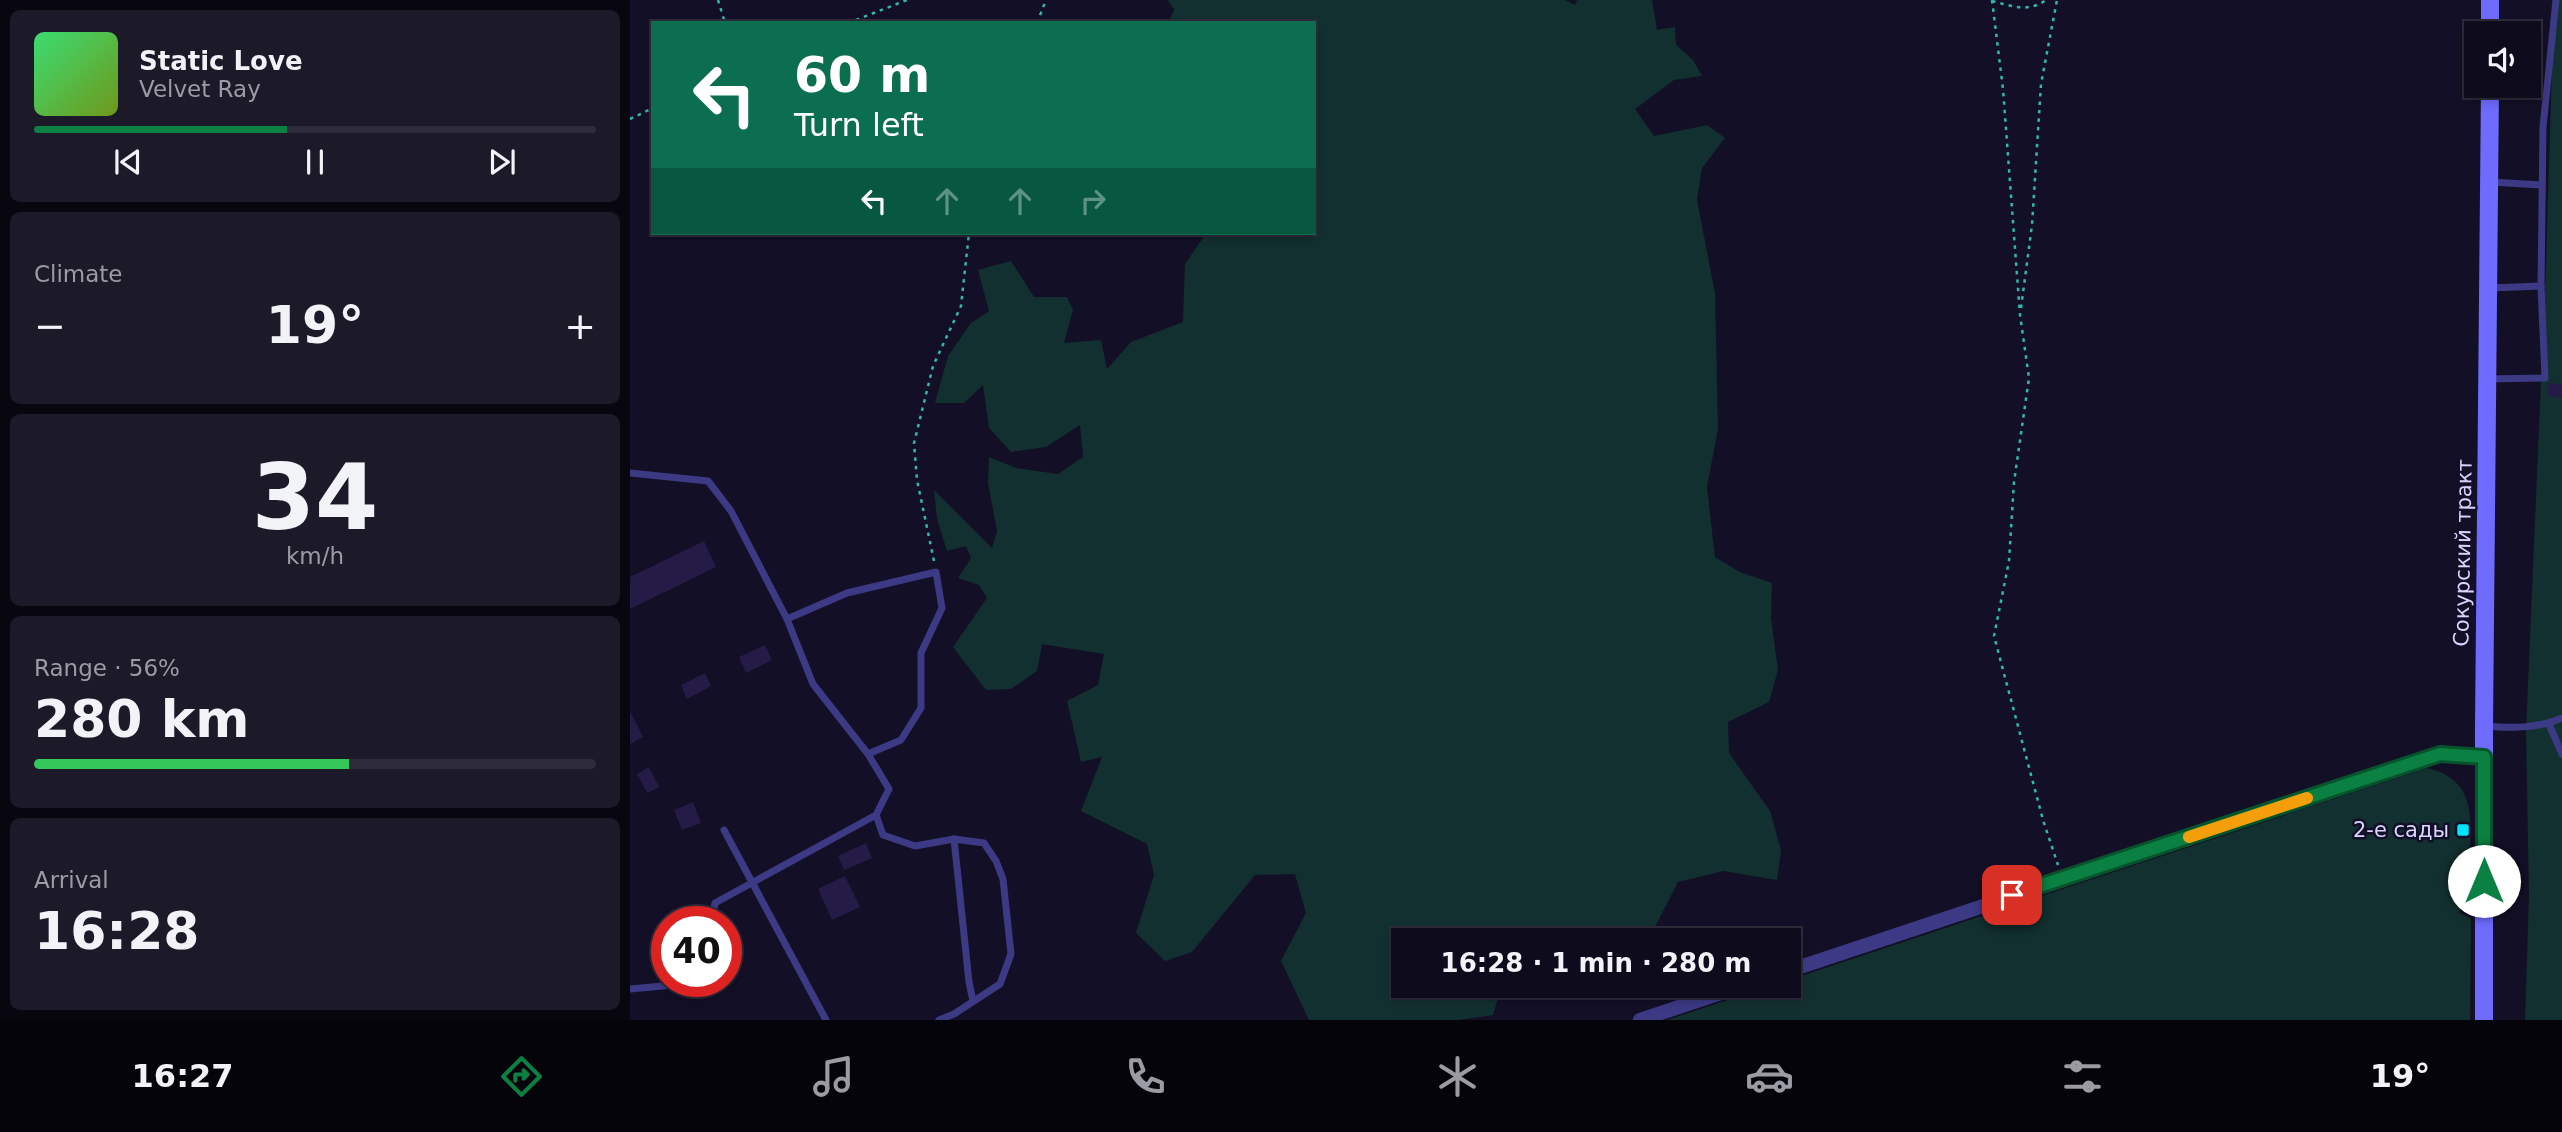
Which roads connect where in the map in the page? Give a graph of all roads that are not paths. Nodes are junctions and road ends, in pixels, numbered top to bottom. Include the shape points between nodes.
1 (2490, 0) edge
2 (2556, 0) edge
3 (2490, 21) edge
4 (2490, 98) edge
5 (2489, 182) junction
6 (2542, 185) junction
7 (2541, 286) junction
8 (2488, 288) junction
9 (2487, 379) junction
10 (630, 473) edge
11 (787, 619) junction
12 (2562, 718) edge
13 (2549, 724) junction
14 (2484, 726) junction
15 (868, 754) junction
16 (2562, 754) edge
17 (2484, 757) junction
18 (876, 815) junction
19 (724, 830) dead end
20 (954, 839) junction
21 (753, 883) junction
22 (714, 906) edge
23 (1801, 967) edge
24 (651, 987) edge
25 (630, 989) edge
26 (1713, 998) edge
27 (973, 1001) junction
28 (827, 1020) edge
29 (939, 1020) edge
30 (1640, 1020) edge
31 (2484, 1020) edge

1 - 3 street
2 - 6 lane
4 - 5 street, Сокурский тракт
5 - 6 lane
5 - 8 street, Сокурский тракт
6 - 7 lane
7 - 8 lane
7 - 9 lane via 2545,377
8 - 9 street, Сокурский тракт
9 - 14 street, Сокурский тракт
10 - 11 lane via 708,481 732,511
11 - 15 lane via 813,684
11 - 15 lane via 847,593 936,572 942,608 921,653 921,708 901,740
12 - 13 lane
13 - 14 lane
13 - 16 lane
14 - 17 street, Сокурский тракт
15 - 18 lane via 889,789
17 - 23 street via 2440,754
17 - 31 street, Сокурский тракт
18 - 20 lane via 883,835 915,846
18 - 21 lane
19 - 21 lane
20 - 27 lane
20 - 27 lane via 984,843 1003,879 1011,954 1000,984
21 - 22 lane
21 - 28 lane
24 - 25 lane
26 - 30 street
27 - 29 lane

